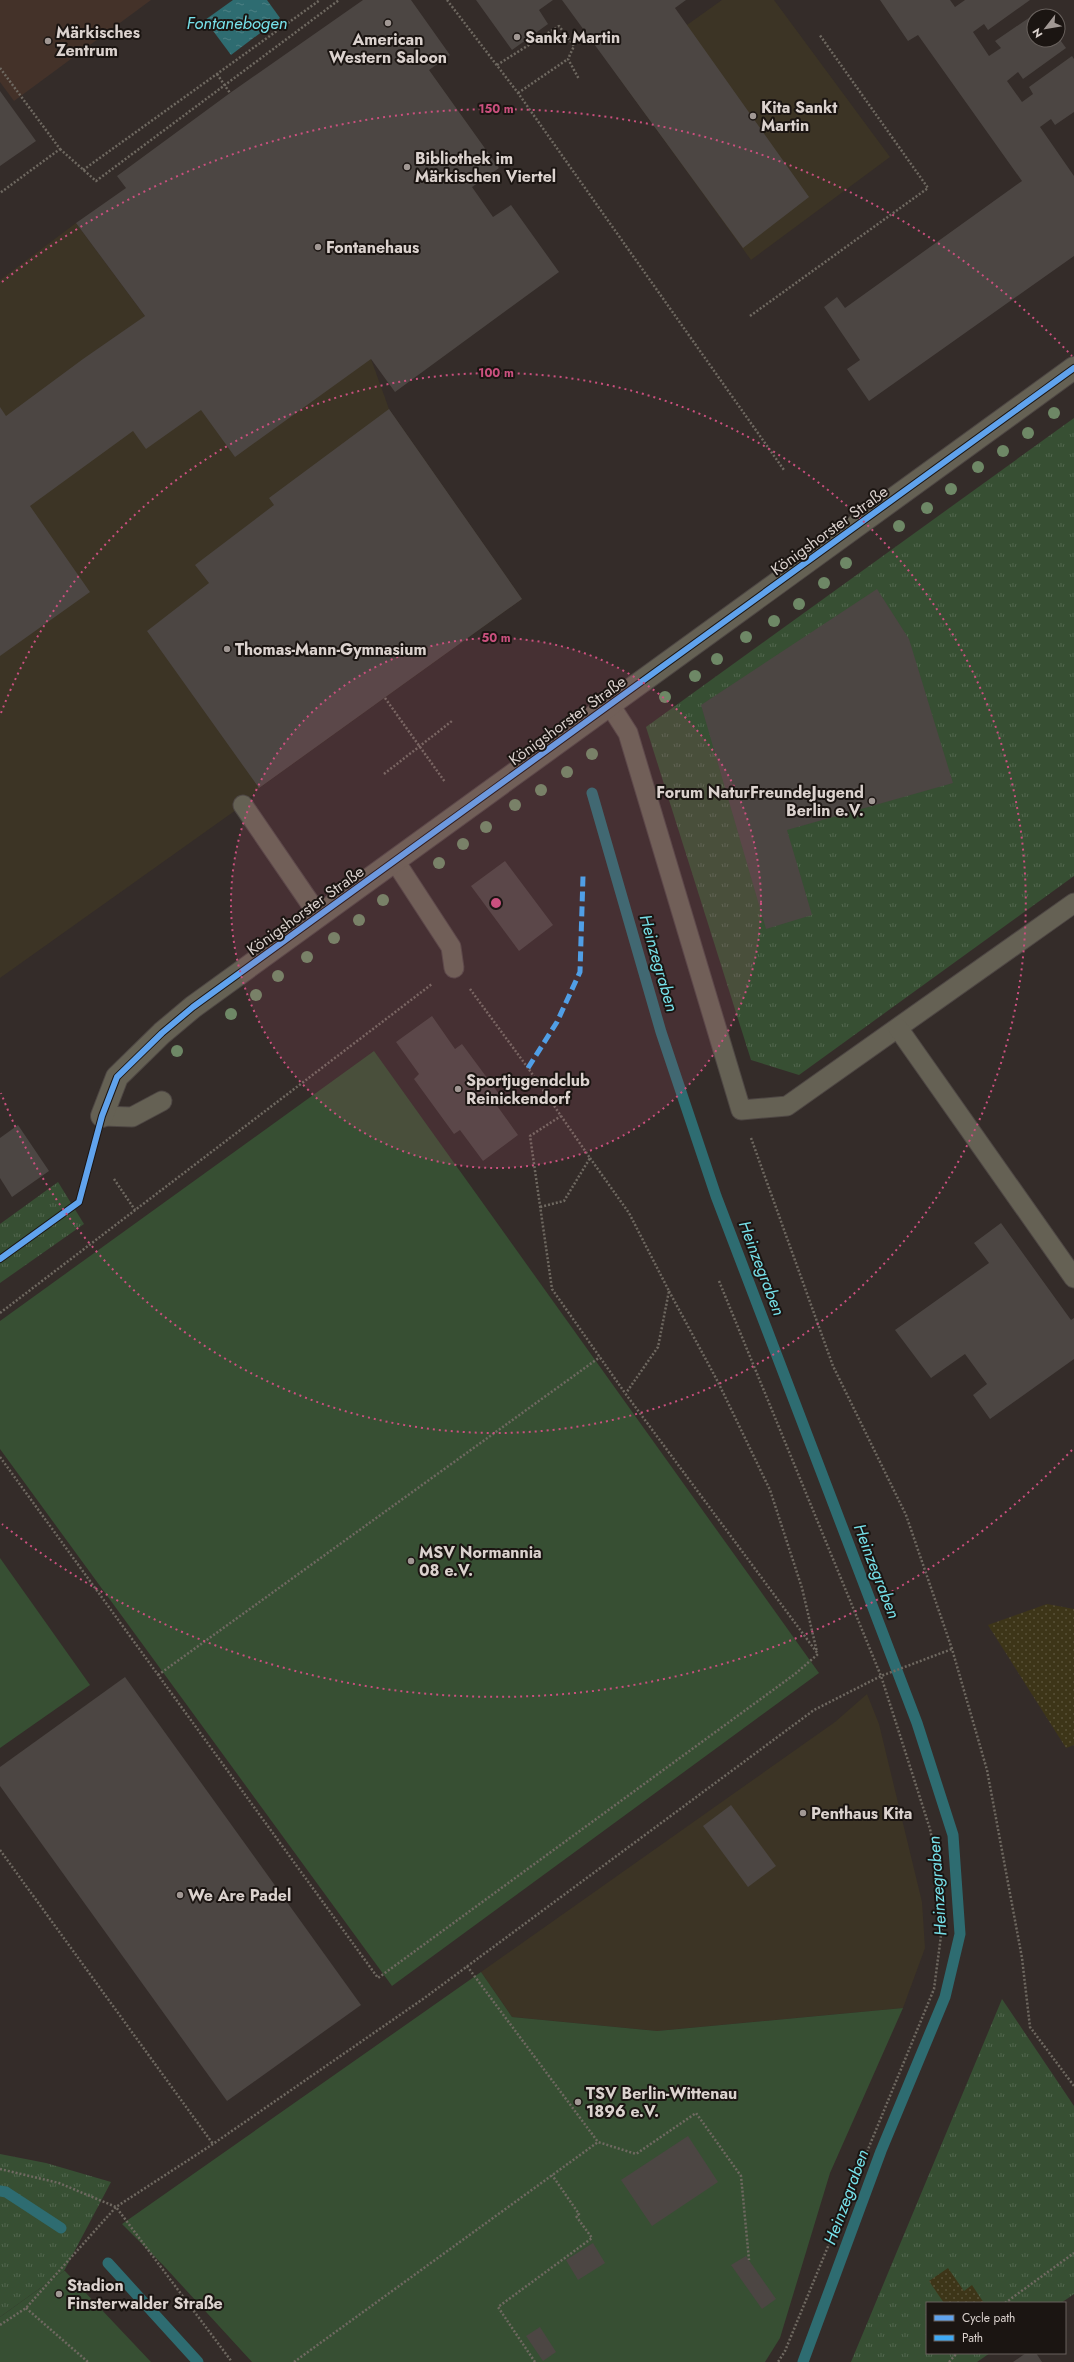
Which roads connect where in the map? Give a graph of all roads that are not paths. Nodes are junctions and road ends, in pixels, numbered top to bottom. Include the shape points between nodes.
1 (1074, 368) edge
2 (610, 705) junction
3 (243, 806) dead end
4 (395, 861) junction
5 (1074, 903) edge
6 (319, 916) junction
7 (454, 968) road end
8 (898, 1028) junction
9 (162, 1101) dead end
10 (102, 1116) joint
11 (1074, 1278) edge

1 - 2 street, Königshorster Straße
2 - 4 street, Königshorster Straße
2 - 8 lane via 628,733 741,1110 787,1106
3 - 6 lane
4 - 6 street, Königshorster Straße
4 - 7 lane via 451,947
5 - 8 lane
6 - 10 street, Königshorster Straße via 162,1033 116,1077
8 - 11 lane
9 - 10 lane via 132,1117

